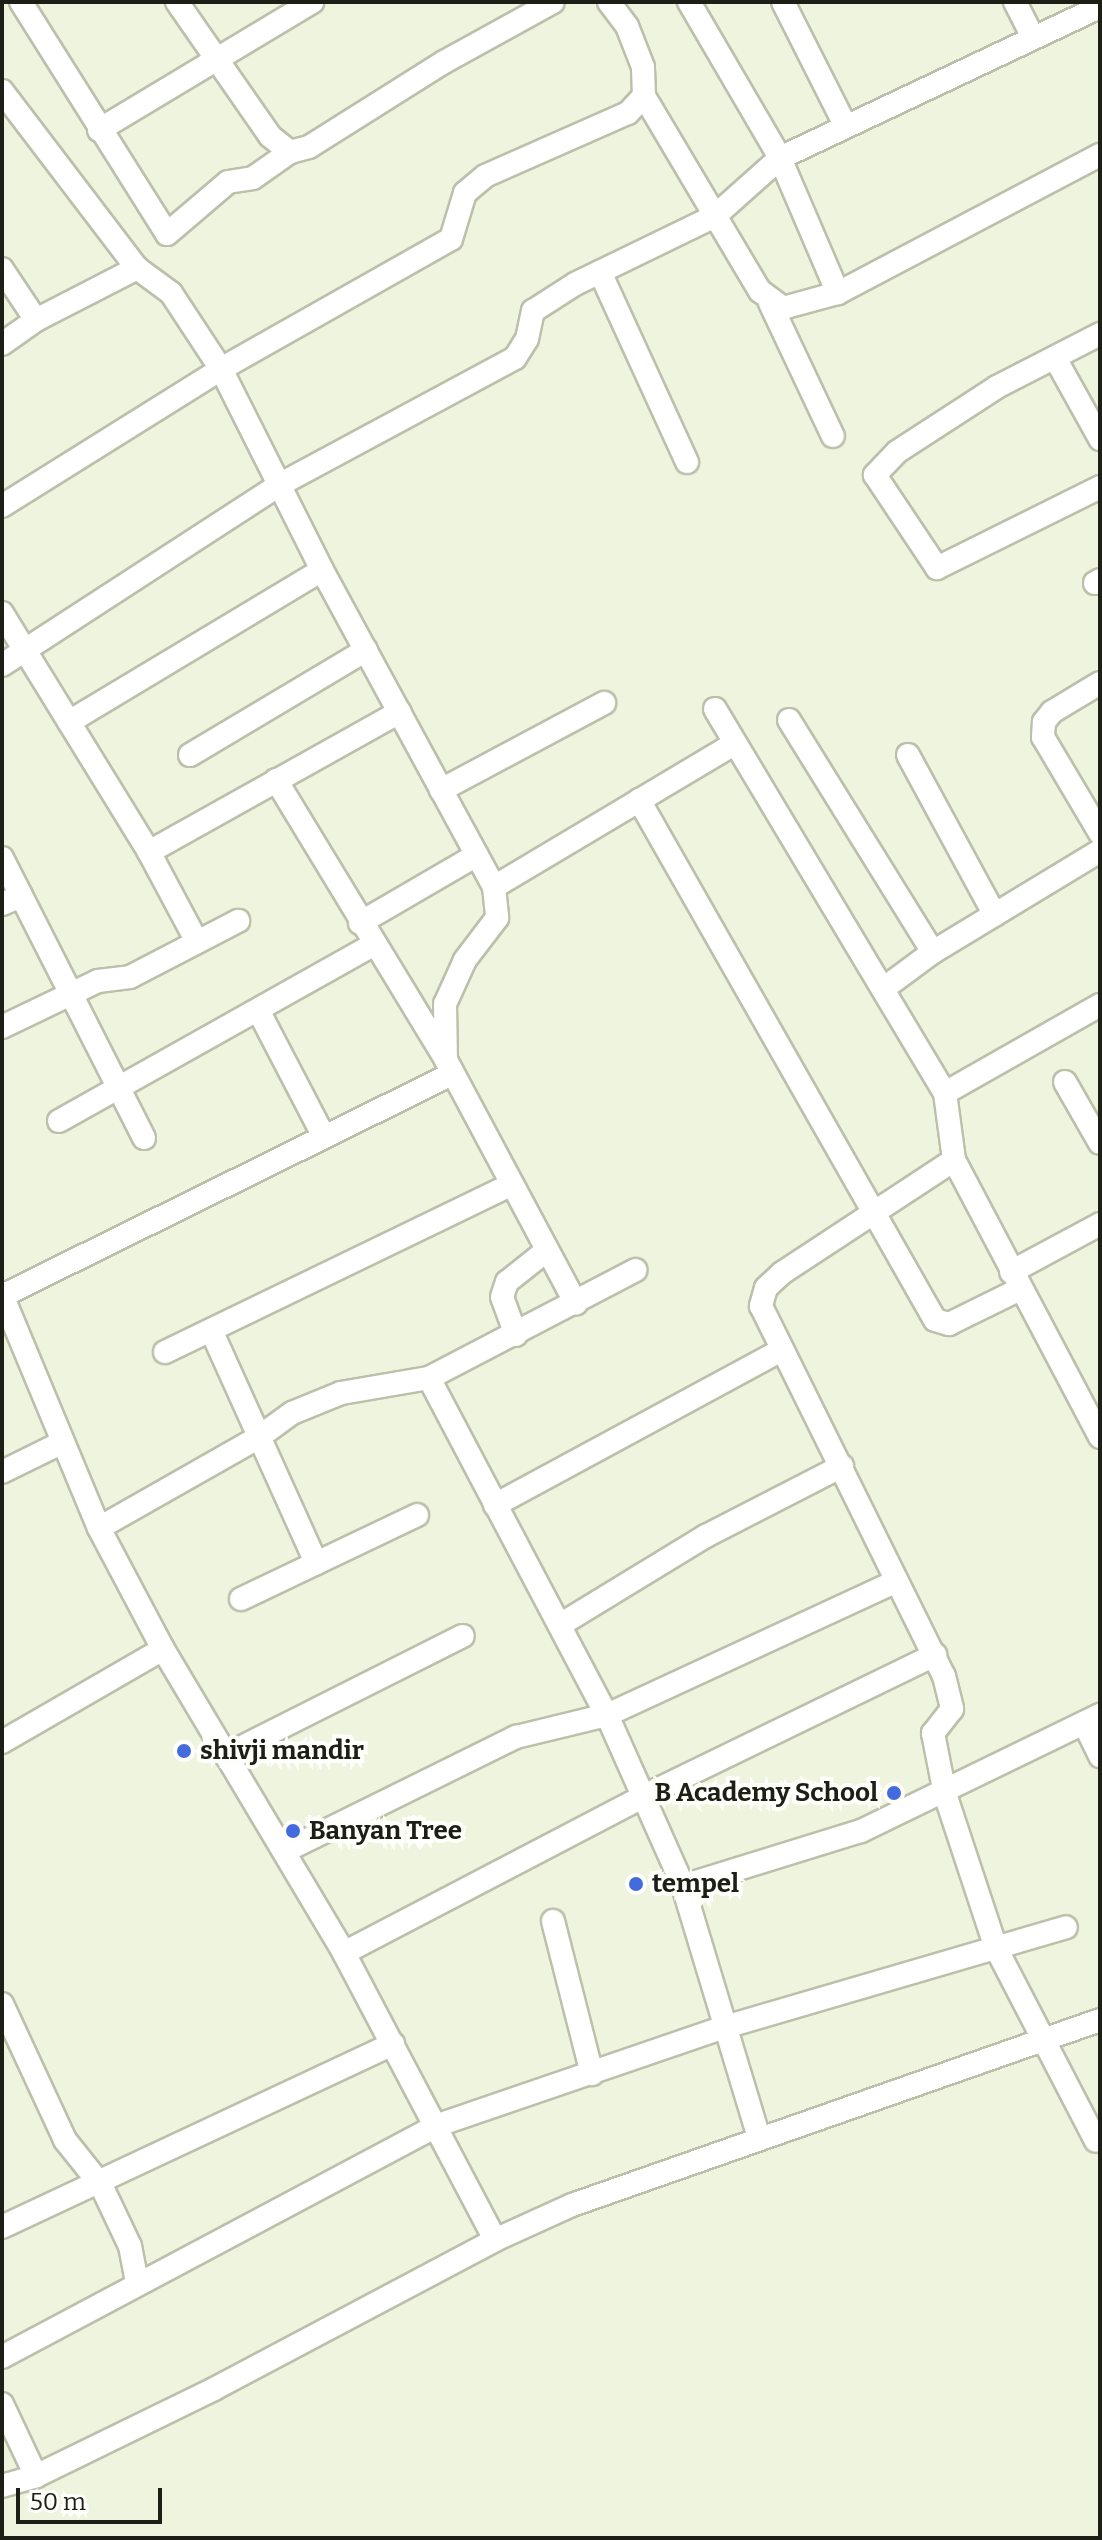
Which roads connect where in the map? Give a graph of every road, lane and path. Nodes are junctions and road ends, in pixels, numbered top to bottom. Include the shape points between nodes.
1 (21, 2) edge
2 (177, 2) edge
3 (312, 2) edge
4 (553, 2) edge
5 (609, 2) edge
6 (689, 2) edge
7 (783, 2) edge
8 (1015, 2) edge
9 (1100, 7) edge
10 (1033, 37) junction
11 (213, 58) junction
12 (2, 91) edge
13 (644, 96) junction
14 (845, 125) junction
15 (99, 130) junction
16 (290, 152) junction
17 (1100, 155) edge
18 (780, 158) junction
19 (715, 216) junction
20 (137, 268) junction
21 (2, 269) edge
22 (600, 272) junction
23 (838, 293) junction
24 (770, 303) junction
25 (36, 320) junction
26 (1100, 334) edge
27 (2, 344) edge
28 (1055, 358) junction
29 (221, 369) junction
30 (833, 436) dead end
31 (1100, 439) edge
32 (687, 462) dead end
33 (279, 485) junction
34 (1100, 487) edge
35 (2, 506) edge
36 (322, 570) junction
37 (2, 613) edge
38 (366, 650) junction
39 (25, 651) junction
40 (2, 665) edge
41 (1100, 683) edge
42 (604, 703) dead end
43 (715, 709) dead end
44 (399, 712) junction
45 (789, 720) dead end
46 (69, 722) junction
47 (734, 744) junction
48 (190, 755) dead end
49 (908, 755) dead end
50 (276, 780) junction
51 (441, 790) junction
52 (639, 800) junction
53 (1100, 833) edge
54 (1100, 851) edge
55 (149, 852) junction
56 (477, 855) junction
57 (2, 858) edge
58 (494, 887) junction
59 (12, 900) edge
60 (995, 915) junction
61 (238, 921) dead end
62 (360, 923) junction
63 (197, 942) junction
64 (372, 945) junction
65 (933, 952) junction
66 (883, 989) junction
67 (71, 995) junction
68 (1100, 1005) edge
69 (258, 1010) junction
70 (2, 1027) edge
71 (449, 1067) junction
72 (1065, 1082) dead end
73 (119, 1089) junction
74 (945, 1093) junction
75 (59, 1121) dead end
76 (324, 1137) junction
77 (144, 1138) dead end
78 (1100, 1143) edge
79 (954, 1160) junction
80 (509, 1186) junction
81 (875, 1213) junction
82 (1100, 1224) edge
83 (546, 1251) junction
84 (636, 1270) dead end
85 (1016, 1280) junction
86 (2, 1296) edge
87 (576, 1303) junction
88 (211, 1330) junction
89 (516, 1335) junction
90 (780, 1351) junction
91 (165, 1352) dead end
92 (429, 1378) junction
93 (259, 1437) junction
94 (1100, 1437) edge
95 (61, 1443) junction
96 (842, 1466) junction
97 (2, 1472) edge
98 (495, 1505) junction
99 (417, 1515) dead end
100 (99, 1528) junction
101 (316, 1563) junction
102 (897, 1581) junction
103 (241, 1599) dead end
104 (560, 1625) junction
105 (463, 1636) dead end
106 (163, 1649) junction
107 (935, 1655) junction
108 (607, 1715) junction
109 (1092, 1719) edge
110 (2, 1742) edge
111 (226, 1755) junction
112 (1100, 1756) edge
113 (945, 1794) junction
114 (642, 1797) junction
115 (285, 1851) junction
116 (683, 1886) junction
117 (553, 1921) dead end
118 (1066, 1927) dead end
119 (996, 1948) junction
120 (344, 1953) junction
121 (2, 2004) edge
122 (1100, 2020) edge
123 (725, 2027) junction
124 (1042, 2042) junction
125 (393, 2044) junction
126 (592, 2074) junction
127 (438, 2125) junction
128 (759, 2138) junction
129 (1096, 2141) dead end
130 (101, 2185) junction
131 (2, 2227) edge
132 (495, 2240) junction
133 (137, 2283) junction
134 (2, 2357) edge
135 (2, 2404) edge
136 (36, 2476) junction
137 (2, 2486) edge

1 - 15 street
2 - 11 street
3 - 11 street
4 - 16 street via 444,62 309,147
5 - 13 street via 627,26 643,67
6 - 18 street
7 - 14 street
8 - 10 street
9 - 10 street
10 - 14 street
11 - 15 street
11 - 16 street via 270,136
12 - 20 street
13 - 19 street
13 - 29 street via 628,113 485,176 465,193 451,239
14 - 18 street
15 - 16 street via 167,234 228,182 253,178
17 - 23 street
18 - 19 street
18 - 23 street
19 - 22 street
19 - 24 street
20 - 25 street
20 - 29 street via 171,293
21 - 25 street
22 - 32 street
22 - 33 street via 533,311 527,339 515,358
23 - 24 street via 797,307
24 - 30 street
25 - 27 street
26 - 28 street
28 - 31 street
28 - 34 street via 1020,373 897,452 877,467 877,482 931,564 945,568
29 - 33 street
29 - 35 street
33 - 36 street
33 - 39 street
36 - 38 street
36 - 46 street
37 - 39 street
38 - 44 street
38 - 48 street
39 - 40 street
39 - 46 street
41 - 53 street via 1052,712 1044,722 1043,737
42 - 51 street
43 - 47 street
44 - 50 street
44 - 51 street
45 - 65 street
46 - 55 street
47 - 52 street
47 - 66 street
49 - 60 street
50 - 55 street
50 - 62 street
51 - 56 street
52 - 58 street
52 - 81 street
54 - 60 street
55 - 63 street
56 - 58 street
56 - 62 street
57 - 59 street
58 - 71 street via 497,918 465,960 445,1004
59 - 67 street
60 - 65 street
61 - 63 street
62 - 64 street
63 - 67 street via 130,977 98,981
64 - 69 street
64 - 71 street
65 - 66 street
66 - 74 street
67 - 70 street
67 - 73 street
68 - 74 street
69 - 73 street
69 - 76 street
71 - 76 street
71 - 80 street
72 - 78 street
73 - 75 street
73 - 77 street
74 - 79 street
76 - 86 street
79 - 81 street
79 - 85 street
80 - 83 street
80 - 88 street
81 - 85 street via 941,1324
81 - 90 street via 766,1288 761,1306
82 - 85 street
83 - 87 street
83 - 89 street via 507,1282 502,1297
84 - 87 street
85 - 94 street
86 - 95 street
87 - 89 street
88 - 91 street
88 - 93 street
89 - 92 street
90 - 96 street
90 - 98 street
92 - 93 street via 341,1393 292,1413
92 - 98 street
93 - 100 street
93 - 101 street
95 - 97 street
95 - 100 street
96 - 102 street
96 - 104 street via 706,1536
98 - 104 street
99 - 101 street
100 - 106 street
101 - 103 street
102 - 107 street
102 - 108 street
104 - 108 street
105 - 111 street
106 - 110 street
106 - 111 street
107 - 113 street via 952,1709 933,1733
107 - 114 street
108 - 114 street
108 - 115 street via 516,1737
109 - 112 street
109 - 113 street
111 - 115 street
113 - 116 street via 861,1831
113 - 119 street
114 - 116 street
114 - 120 street
115 - 120 street
116 - 123 street
117 - 126 street
118 - 119 street
119 - 123 street
119 - 124 street
120 - 125 street
121 - 130 street via 65,2140
122 - 124 street
123 - 126 street
123 - 128 street
124 - 128 street
124 - 129 street
125 - 127 street
125 - 130 street
126 - 127 street
127 - 132 street
127 - 133 street
128 - 132 street via 572,2205
130 - 131 street
130 - 133 street via 130,2246
132 - 136 street via 214,2389
133 - 134 street
135 - 136 street
136 - 137 street

